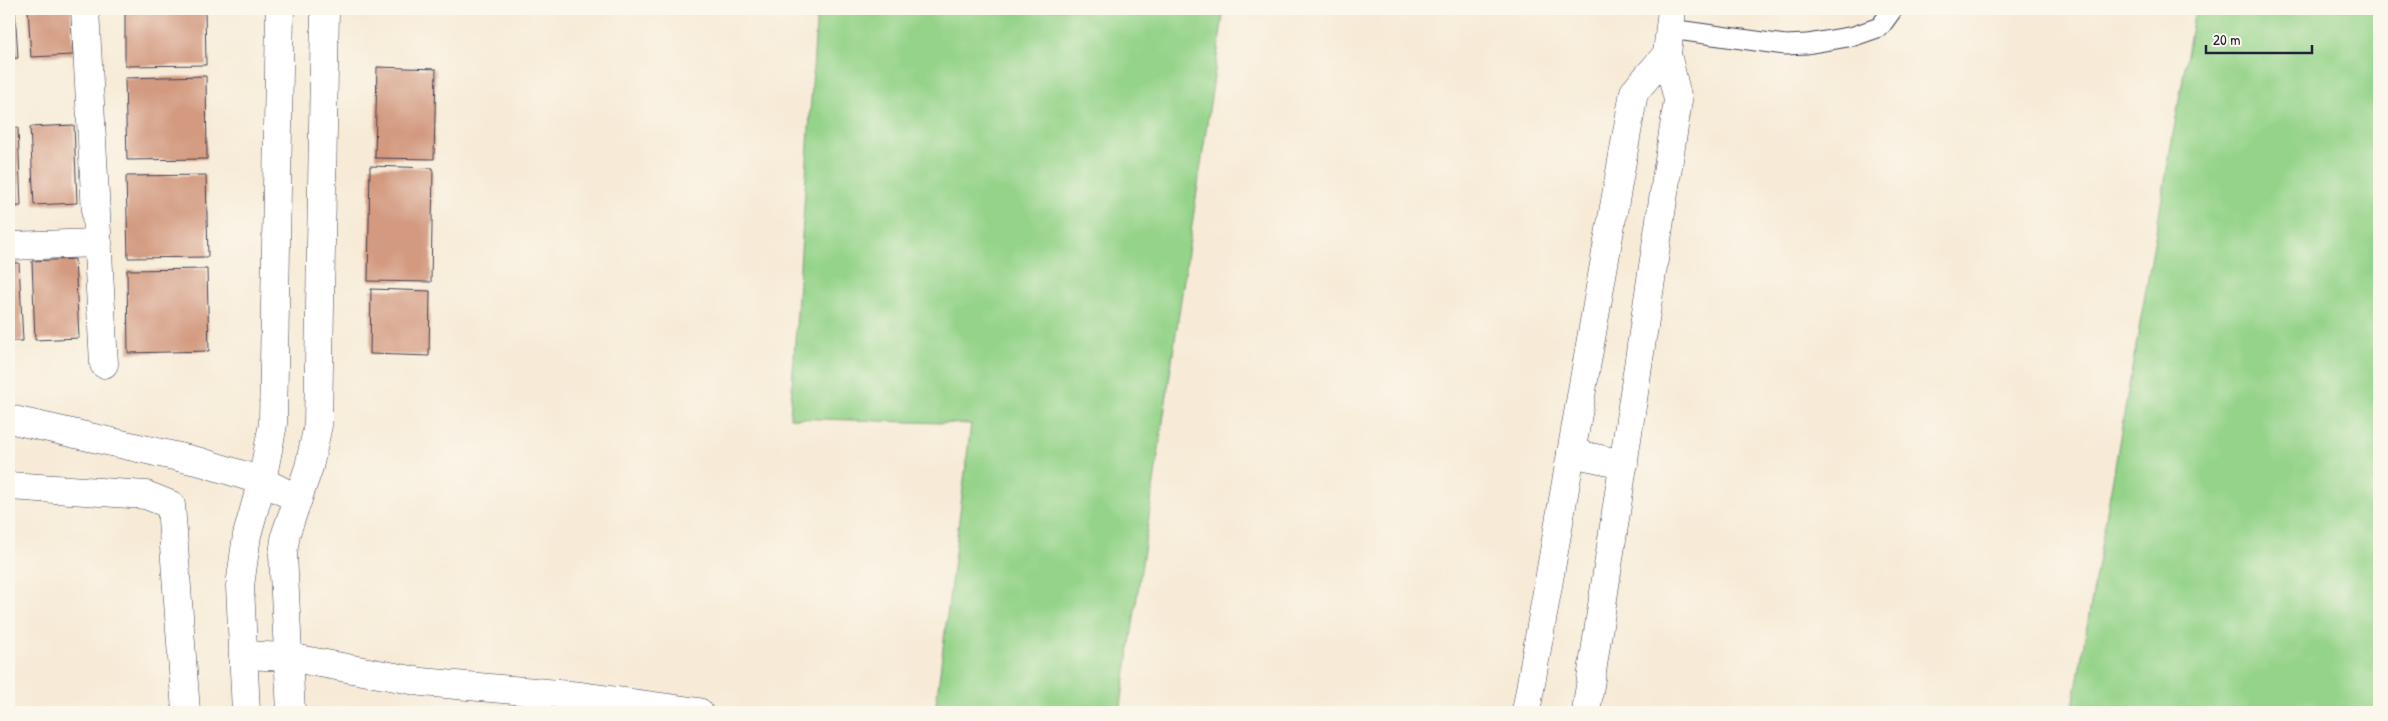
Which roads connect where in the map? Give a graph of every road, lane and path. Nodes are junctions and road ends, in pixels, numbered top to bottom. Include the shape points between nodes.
1 (85, 9) edge
2 (280, 9) edge
3 (325, 9) edge
4 (1893, 9) edge
5 (1670, 31) edge
6 (98, 243) junction
7 (9, 246) edge
8 (104, 364) dead end
9 (9, 419) edge
10 (1571, 453) junction
11 (1624, 464) junction
12 (262, 481) junction
13 (9, 486) edge
14 (298, 500) junction
15 (243, 655) junction
16 (288, 657) junction
17 (186, 712) edge
18 (246, 712) edge
19 (292, 712) edge
20 (699, 712) edge
21 (1526, 712) edge
22 (1586, 712) edge

1 - 6 street
2 - 12 street via 273,424
3 - 14 street via 318,425
4 - 5 lane via 1880,27 1854,36 1807,44 1785,45
5 - 10 street via 1634,92
5 - 11 street via 1678,100
6 - 7 street
6 - 8 street
9 - 12 street via 201,462
10 - 11 street
10 - 21 street
11 - 22 street
12 - 14 street
12 - 15 street via 247,535 240,586
13 - 17 street via 146,495 170,505
14 - 16 street via 286,533 283,554
15 - 16 street
15 - 18 street
16 - 19 street
16 - 20 street via 422,682 581,696

